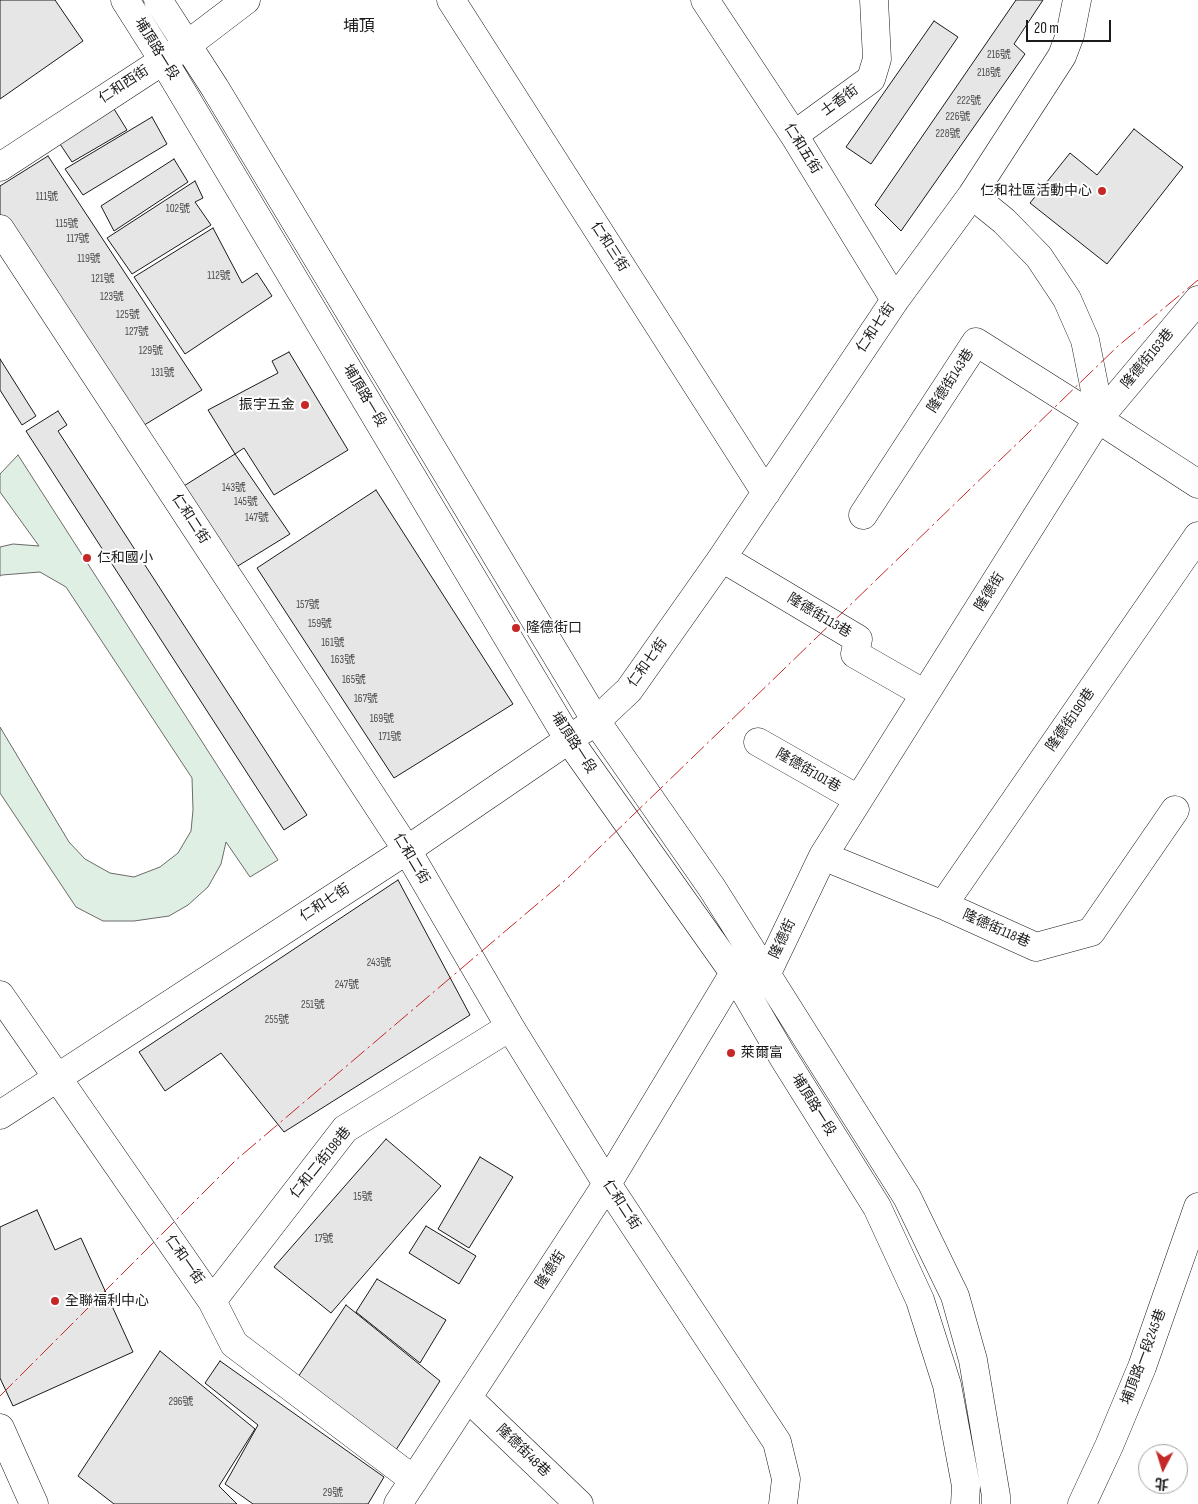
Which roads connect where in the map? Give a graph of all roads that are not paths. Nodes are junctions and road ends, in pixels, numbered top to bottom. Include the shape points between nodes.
1 (125, 0) edge
2 (158, 0) edge
3 (246, 0) edge
4 (451, 0) edge
5 (705, 0) edge
6 (874, 0) edge
7 (1077, 0) edge
8 (187, 45) junction
9 (164, 60) junction
10 (794, 135) junction
11 (0, 167) edge
12 (972, 194) junction
13 (0, 229) edge
14 (895, 300) junction
15 (1198, 300) edge
16 (1098, 419) junction
17 (1198, 484) edge
18 (766, 493) junction
19 (863, 515) dead end
20 (1198, 536) edge
21 (722, 558) junction
22 (925, 694) junction
23 (596, 721) junction
24 (569, 740) junction
25 (758, 742) dead end
26 (858, 800) junction
27 (1175, 810) dead end
28 (407, 850) junction
29 (823, 856) junction
30 (943, 905) junction
31 (734, 973) junction
32 (766, 975) junction
33 (0, 995) edge
34 (510, 1027) junction
35 (57, 1077) junction
36 (0, 1115) edge
37 (607, 1184) junction
38 (1198, 1207) edge
39 (1192, 1241) edge
40 (212, 1301) junction
41 (468, 1398) junction
42 (0, 1428) edge
43 (414, 1480) junction
44 (34, 1504) edge
45 (398, 1504) edge
46 (579, 1504) edge
47 (783, 1504) edge
48 (965, 1504) edge
49 (996, 1504) edge
50 (1082, 1504) edge

1 - 9 street, 埔頂路一段
2 - 8 street, 埔頂路一段
3 - 8 street, 仁和西街
4 - 18 street, 仁和三街
5 - 10 street, 仁和五街
6 - 10 street, 士香街 via 877,60 871,79
7 - 12 street, 仁和七街 via 1062,56
8 - 9 street, 仁和西街
8 - 23 street, 埔頂路一段
9 - 11 street, 仁和西街
9 - 24 street, 埔頂路一段
10 - 14 street, 仁和五街
12 - 14 street, 仁和七街
12 - 16 street via 1039,257 1067,298 1085,340
13 - 28 street, 仁和二街
14 - 18 street, 仁和七街
15 - 16 street, 隆德街163巷
16 - 17 street
16 - 19 street, 隆德街143巷 via 976,342
16 - 22 street, 隆德街
18 - 21 street, 仁和七街
20 - 30 street, 隆德街190巷
21 - 22 street, 隆德街113巷 via 858,639 855,654
21 - 23 street, 仁和七街 via 629,690
22 - 26 street, 隆德街
23 - 24 street, 仁和七街
23 - 32 street, 埔頂路一段 via 712,888
24 - 28 street, 仁和七街
24 - 31 street, 埔頂路一段
25 - 26 street, 隆德街101巷
26 - 29 street, 隆德街
27 - 30 street, 隆德街118巷 via 1091,932 1036,947
28 - 34 street, 仁和二街
28 - 35 street, 仁和七街
29 - 30 street, 隆德街118巷
29 - 32 street, 隆德街
31 - 32 street, 隆德街
31 - 37 street, 隆德街
31 - 48 street, 埔頂路一段 via 877,1207 920,1300 947,1385 966,1486
32 - 49 street, 埔頂路一段 via 908,1197 955,1296 973,1360
33 - 35 street, 仁和一街
34 - 37 street, 仁和二街
34 - 40 street, 仁和二街198巷 via 345,1129
35 - 36 street, 仁和七街
35 - 40 street, 仁和一街
37 - 41 street, 隆德街
37 - 47 street, 仁和二街 via 777,1442 786,1479
38 - 39 street, 埔頂路一段245巷
39 - 50 street, 埔頂路一段245巷 via 1109,1446
40 - 43 street, 仁和一街 via 234,1344
41 - 43 street, 隆德街
41 - 46 street, 隆德街48巷
42 - 44 street
43 - 45 street, 隆德街

